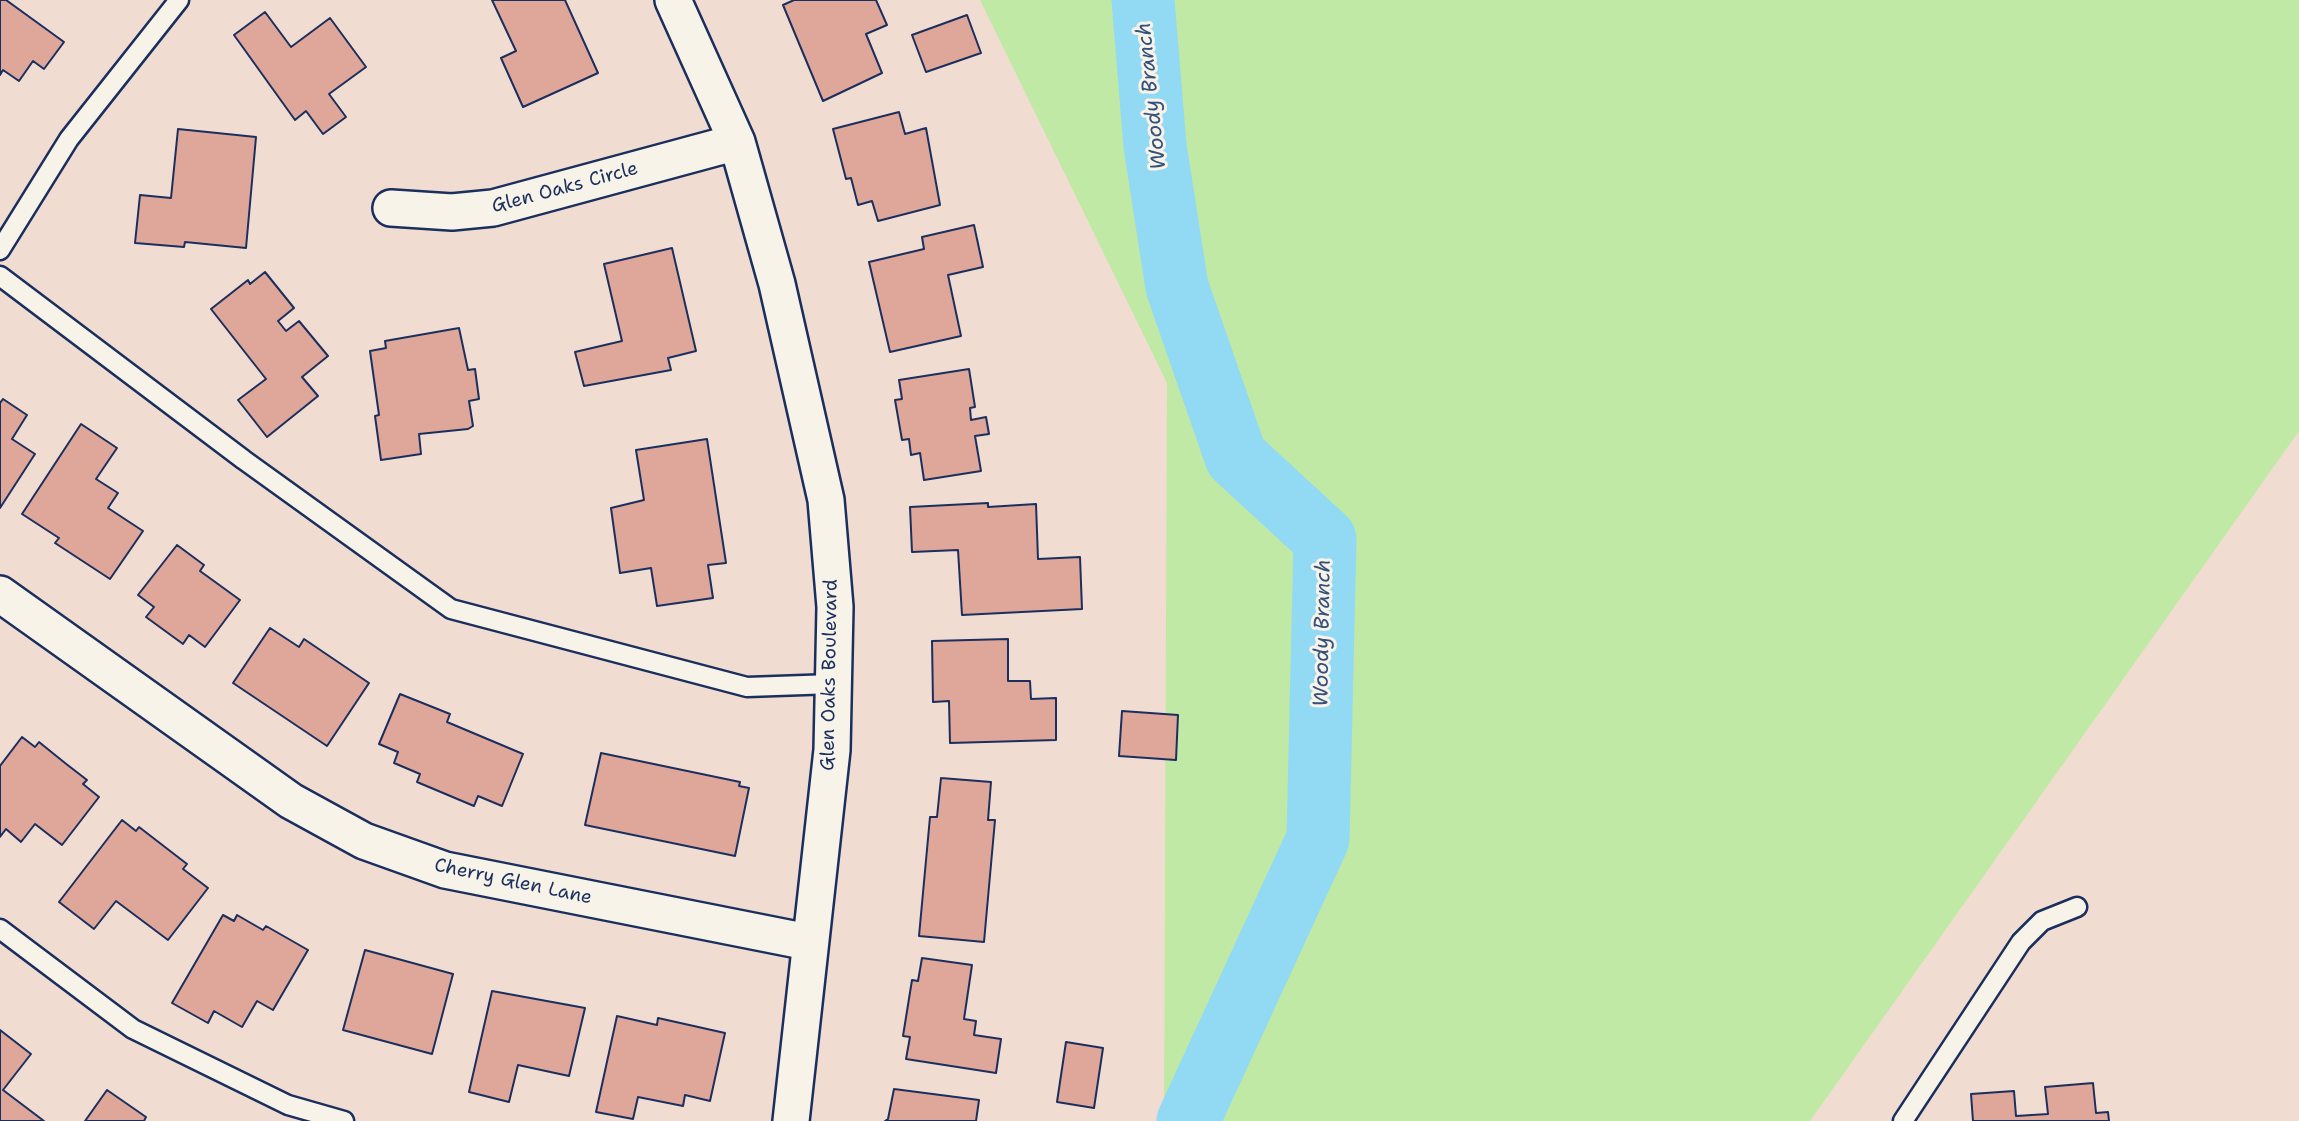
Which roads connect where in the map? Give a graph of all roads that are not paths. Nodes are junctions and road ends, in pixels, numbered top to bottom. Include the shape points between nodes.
1 (179, 0) edge
2 (673, 0) edge
3 (737, 142) junction
4 (391, 208) dead end
5 (0, 250) edge
6 (0, 276) edge
7 (0, 594) edge
8 (833, 684) junction
9 (2077, 907) dead end
10 (0, 929) edge
11 (808, 942) junction
12 (344, 1121) edge
13 (791, 1121) edge
14 (1903, 1121) edge

1 - 5 lane via 69,138
2 - 3 street, Glen Oaks Boulevard
3 - 4 street, Glen Oaks Circle via 493,208 452,212
3 - 8 street, Glen Oaks Boulevard via 777,284 826,500 835,607
6 - 8 lane via 452,609 747,687
7 - 11 street, Cherry Glen Lane via 290,801 364,841 445,870
8 - 11 street, Glen Oaks Boulevard via 832,750
9 - 14 lane via 2042,921 2021,942
10 - 12 lane via 133,1029 288,1105
11 - 13 street, Glen Oaks Boulevard

